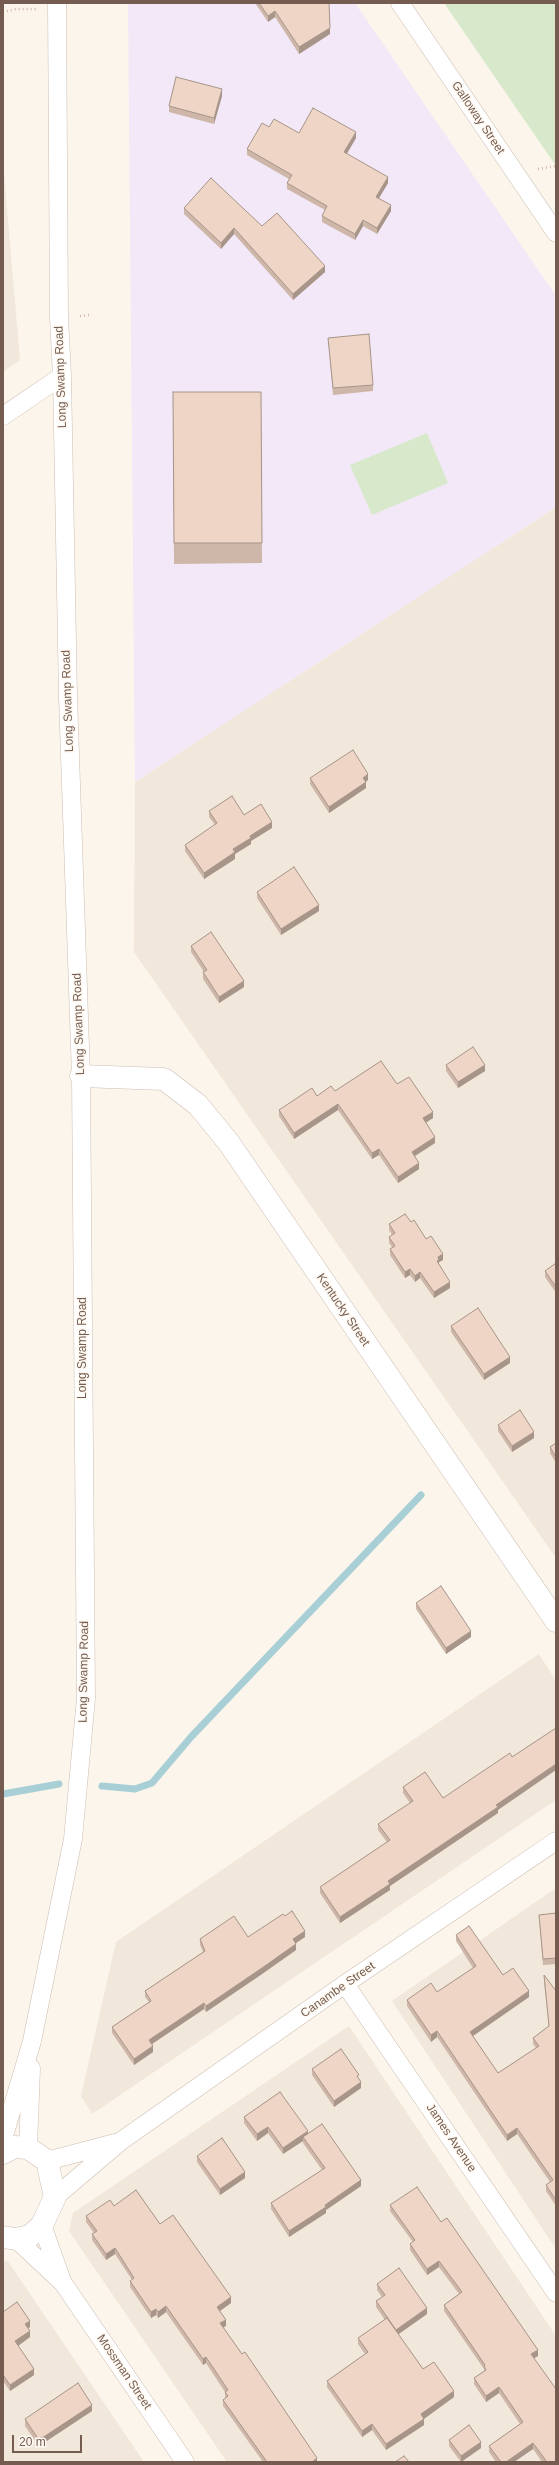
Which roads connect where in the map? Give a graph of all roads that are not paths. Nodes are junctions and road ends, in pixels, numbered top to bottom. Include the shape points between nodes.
1 (400, 3) edge
2 (57, 6) edge
3 (556, 233) edge
4 (62, 376) junction
5 (3, 416) edge
6 (81, 1076) junction
7 (556, 1621) edge
8 (556, 1841) edge
9 (345, 1984) junction
10 (32, 2041) junction
11 (3, 2140) edge
12 (121, 2141) junction
13 (28, 2148) junction
14 (3, 2153) edge
15 (47, 2161) junction
16 (55, 2197) junction
17 (42, 2225) junction
18 (10, 2238) edge
19 (63, 2283) junction
20 (556, 2293) edge
21 (185, 2462) edge

1 - 3 street, Galloway Street
2 - 4 street, Long Swamp Road via 59,317
4 - 5 street
4 - 6 street, Long Swamp Road via 68,697
6 - 7 street, Kentucky Street via 164,1079 198,1105 229,1143
6 - 10 street, Long Swamp Road via 86,1698 73,1839
8 - 9 street, Canambe Street
9 - 12 street, Canambe Street
9 - 20 street, James Avenue
10 - 11 street, Long Swamp Road
10 - 13 street, Long Swamp Road
12 - 15 street, Canambe Street
12 - 16 street, Canambe Street
13 - 14 street via 15,2147
13 - 15 street
15 - 16 street
16 - 17 street
17 - 18 street via 30,2236
17 - 19 street, Mossman Street
18 - 19 street, Mossman Street
19 - 21 street, Mossman Street

